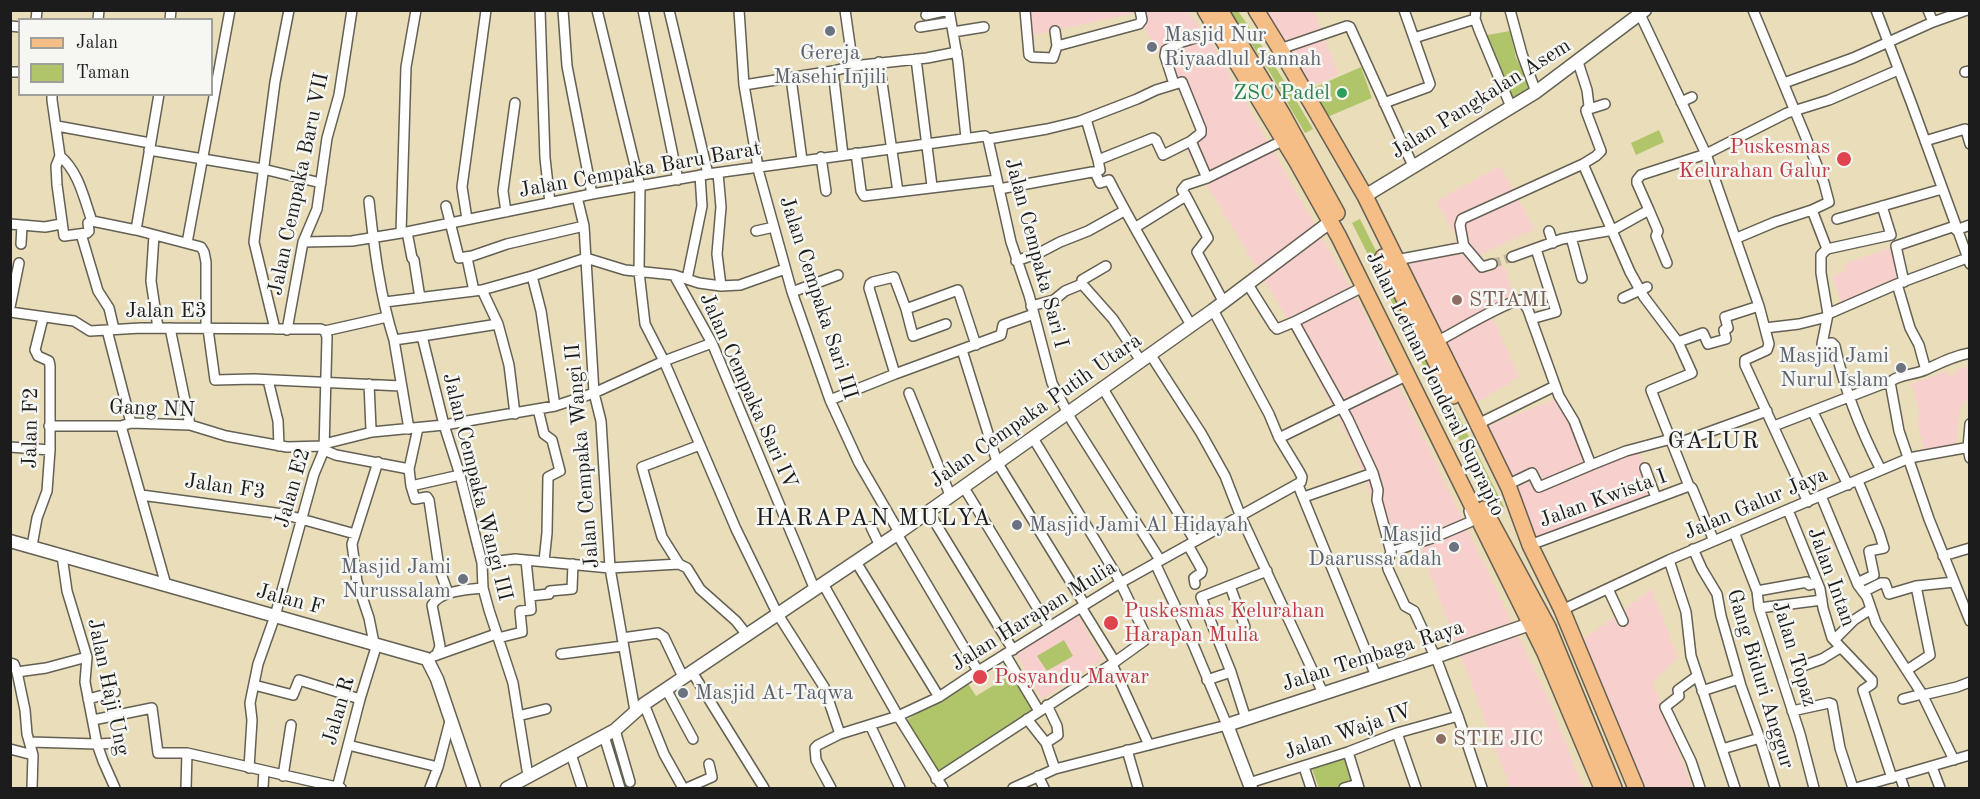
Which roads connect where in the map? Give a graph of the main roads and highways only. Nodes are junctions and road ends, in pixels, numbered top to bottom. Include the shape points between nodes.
1 (1205, 10) edge
2 (1220, 10) edge
3 (1246, 10) edge
4 (1256, 10) edge
5 (1320, 127) junction
6 (1304, 163) junction
7 (1521, 524) junction
8 (1602, 789) edge
9 (1614, 789) edge
10 (1636, 789) edge

1 - 6 main road, Jalan Letnan Jenderal Suprapto via 1284,140
2 - 6 main road, Jalan Letnan Jenderal Suprapto
3 - 5 main road, Jalan Letnan Jenderal Suprapto
4 - 5 main road, Jalan Letnan Jenderal Suprapto
5 - 7 main road, Jalan Letnan Jenderal Suprapto via 1513,516
5 - 7 main road, Jalan Letnan Jenderal Suprapto via 1365,196 1478,424
6 - 8 main road, Jalan Letnan Jenderal Suprapto via 1530,624
6 - 9 main road, Jalan Letnan Jenderal Suprapto via 1340,219 1548,627
7 - 10 main road, Jalan Letnan Jenderal Suprapto via 1562,610

